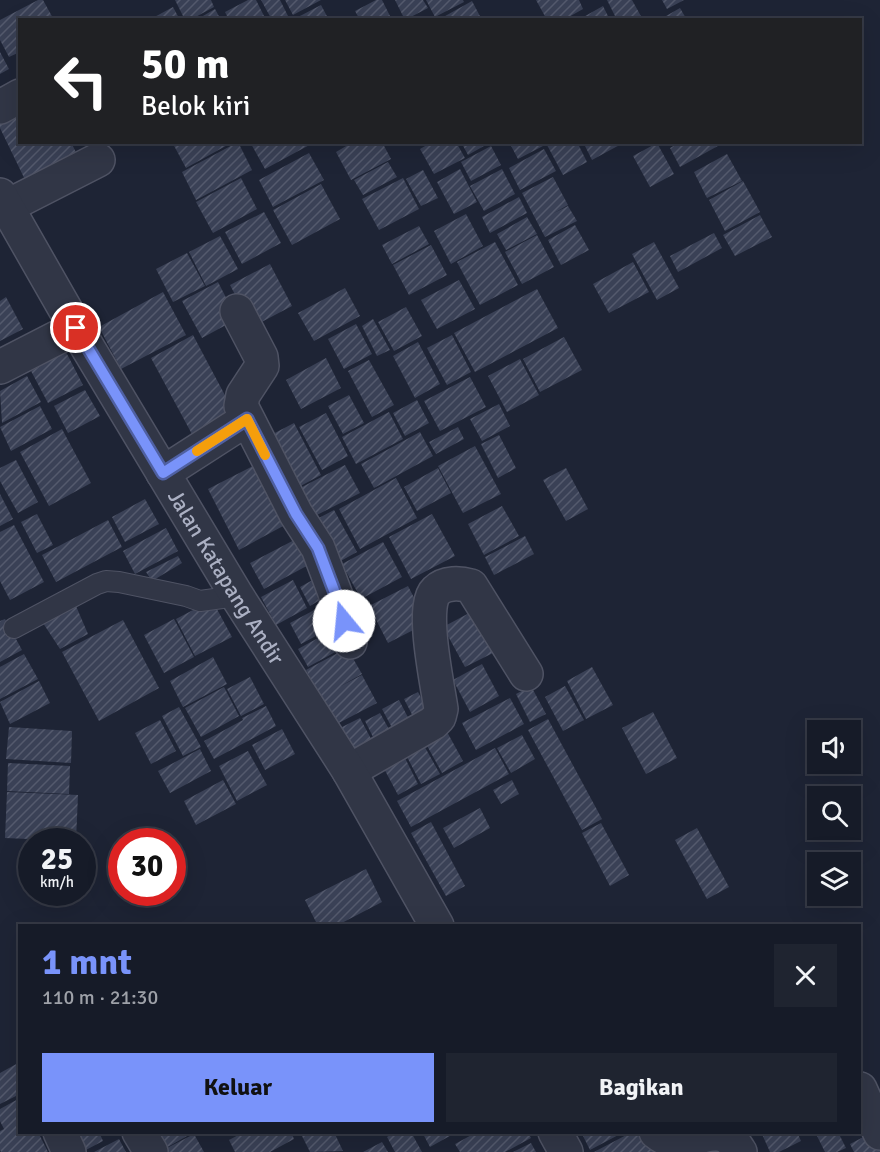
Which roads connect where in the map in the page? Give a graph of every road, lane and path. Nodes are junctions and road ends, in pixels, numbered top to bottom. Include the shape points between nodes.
1 (18, 97) edge
2 (0, 107) edge
3 (98, 160) dead end
4 (3, 201) edge
5 (237, 311) dead end
6 (76, 328) junction
7 (0, 367) edge
8 (247, 419) junction
9 (163, 473) junction
10 (237, 596) junction
11 (15, 628) dead end
12 (350, 642) dead end
13 (526, 674) dead end
14 (349, 771) junction
15 (436, 924) edge
16 (861, 1091) edge
17 (880, 1133) edge
18 (61, 1134) edge
19 (140, 1134) edge
20 (556, 1134) edge
21 (660, 1134) edge
22 (715, 1134) edge
23 (715, 1134) edge
24 (69, 1152) edge
25 (151, 1152) edge
26 (566, 1152) edge
27 (740, 1152) edge

1 - 2 street
3 - 4 street
4 - 6 street, Jalan Katapang Andir
5 - 8 street via 262,366 243,395 241,406
6 - 7 street
6 - 9 street, Jalan Katapang Andir
8 - 9 street
8 - 12 street via 318,548
9 - 10 street, Jalan Katapang Andir
10 - 11 lane via 200,601 106,581
10 - 14 street, Jalan Katapang Andir
13 - 14 street via 471,586 449,584 436,590 429,632 439,717
14 - 15 street, Jalan Katapang Andir
16 - 17 street
18 - 24 street
19 - 25 street
20 - 26 street
21 - 23 street via 675,1142
22 - 27 street via 730,1138

